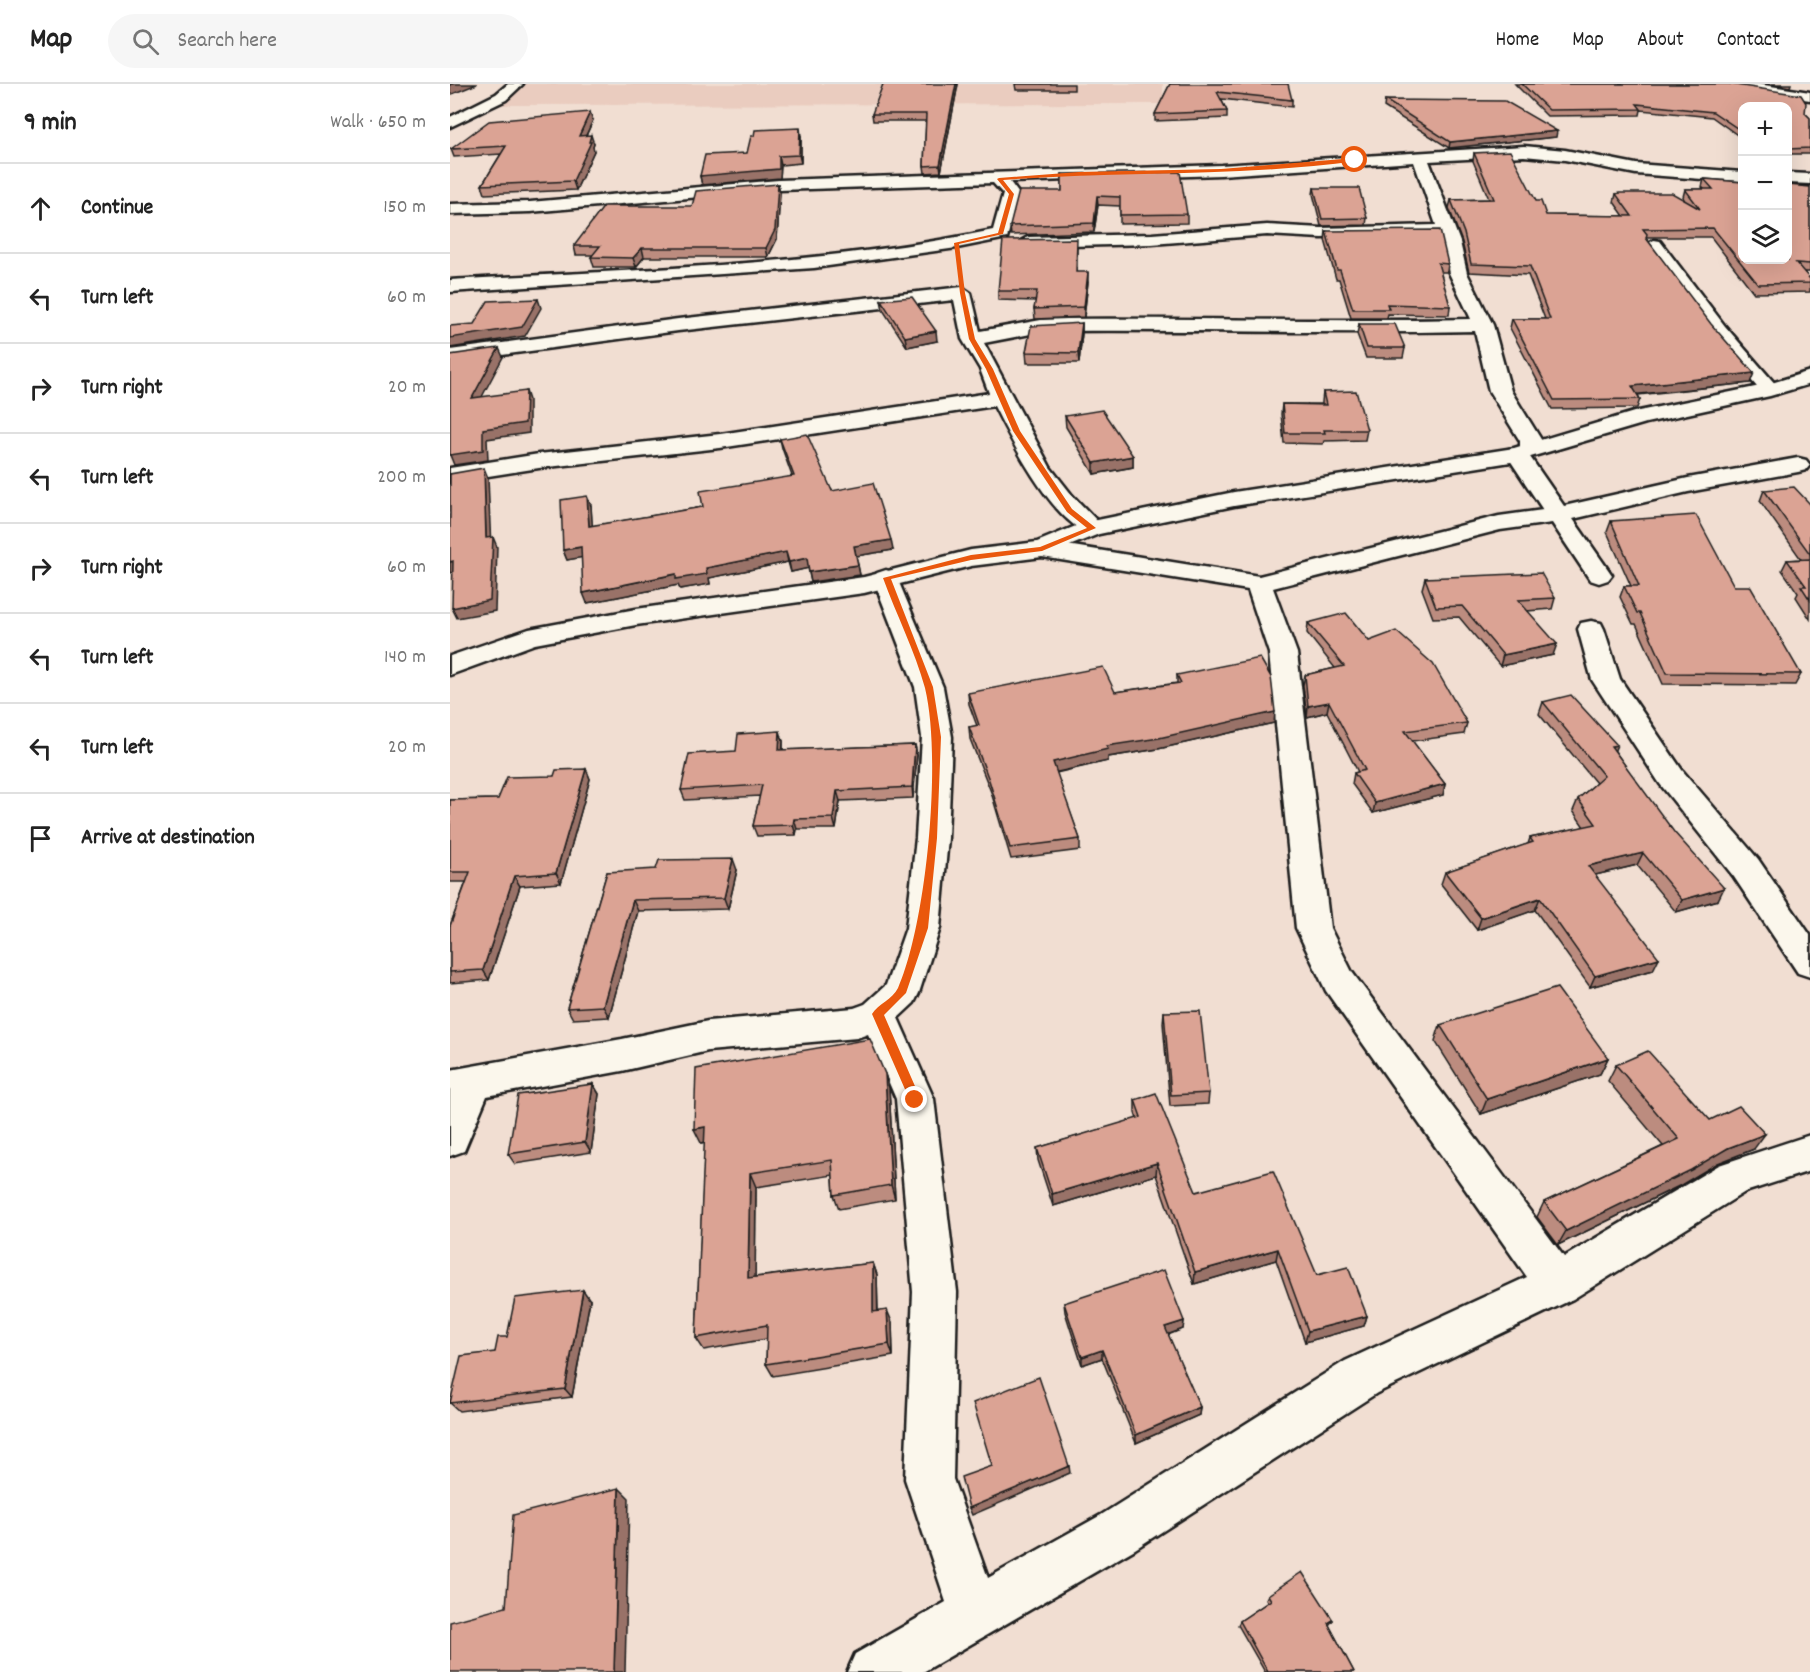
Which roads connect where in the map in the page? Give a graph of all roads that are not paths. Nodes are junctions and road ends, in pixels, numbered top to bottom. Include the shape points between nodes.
1 (516, 84) edge
2 (1729, 84) edge
3 (1810, 96) edge
4 (450, 123) edge
5 (1420, 158) junction
6 (1738, 177) edge
7 (1792, 178) edge
8 (999, 179) junction
9 (1810, 179) edge
10 (450, 209) edge
11 (1446, 230) junction
12 (957, 243) junction
13 (1654, 245) edge
14 (450, 286) edge
15 (963, 293) junction
16 (1483, 325) junction
17 (972, 339) junction
18 (450, 356) edge
19 (1810, 377) edge
20 (1770, 390) junction
21 (1001, 398) junction
22 (1524, 451) junction
23 (1806, 470) edge
24 (450, 475) edge
25 (1558, 515) junction
26 (1092, 528) junction
27 (1042, 549) junction
28 (1599, 575) dead end
29 (886, 578) junction
30 (1259, 584) junction
31 (1591, 629) dead end
32 (450, 666) edge
33 (1810, 963) edge
34 (878, 1014) junction
35 (462, 1084) edge
36 (450, 1139) edge
37 (1810, 1153) edge
38 (1558, 1284) junction
39 (976, 1614) junction
40 (873, 1672) edge

1 - 4 street via 501,98
2 - 3 street
5 - 6 street via 1541,152 1636,169
5 - 8 street
5 - 11 street
7 - 9 street
8 - 10 street via 779,185 530,207
8 - 12 street via 1011,194 1001,234
11 - 12 street via 1267,230 1152,239
11 - 16 street via 1458,273
12 - 14 street via 814,263
12 - 15 street
13 - 20 street via 1698,305
15 - 17 street
15 - 18 street
16 - 17 street via 1067,325
16 - 22 street via 1500,391 1531,441
17 - 21 street
19 - 20 street
20 - 22 street via 1642,417
21 - 24 street via 720,441
21 - 26 street via 1016,431 1063,502
22 - 25 street
22 - 26 street via 1234,499
23 - 25 street via 1688,485
25 - 28 street
25 - 30 street via 1499,523
26 - 27 street
27 - 29 street via 971,558
27 - 30 street
29 - 32 street via 840,589 636,617 529,637
29 - 34 street via 929,687 937,737 923,928 901,993
30 - 38 street via 1283,654 1313,928 1339,981
31 - 33 street via 1606,680 1671,777 1752,877
34 - 35 street via 857,1023 708,1036
34 - 39 street via 915,1100 935,1292 929,1479
35 - 36 street
37 - 38 street via 1733,1178
38 - 39 street via 1361,1377 1118,1532
39 - 40 street

